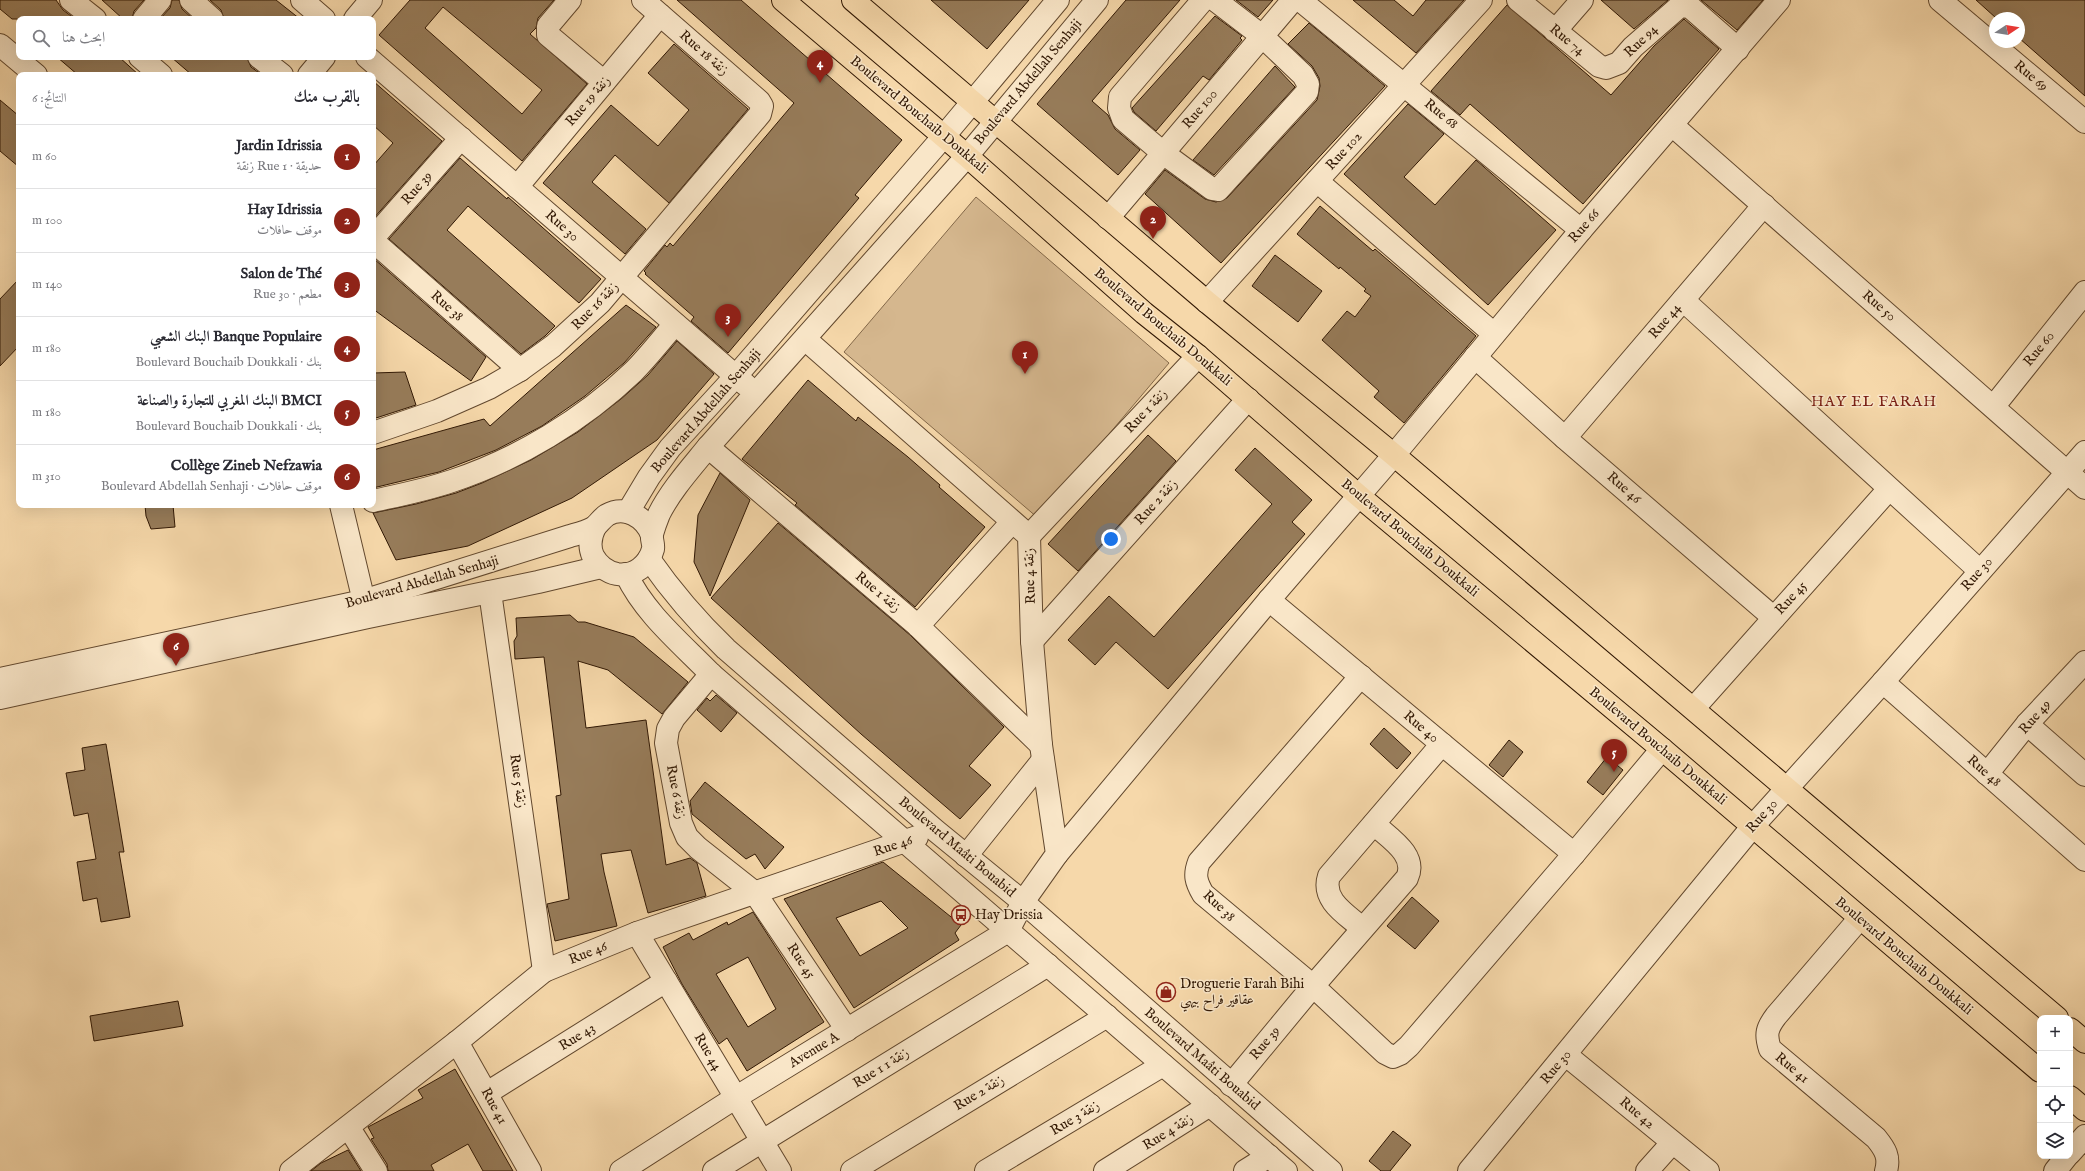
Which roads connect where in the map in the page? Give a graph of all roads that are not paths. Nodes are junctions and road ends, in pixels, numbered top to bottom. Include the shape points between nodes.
1 (71, 0) edge
2 (160, 0) edge
3 (191, 0) edge
4 (302, 0) edge
5 (371, 0) edge
6 (570, 0) edge
7 (643, 0) edge
8 (783, 0) edge
9 (854, 0) edge
10 (1058, 0) edge
11 (1203, 0) edge
12 (1215, 0) edge
13 (1293, 0) edge
14 (1300, 0) edge
15 (1481, 0) edge
16 (1518, 0) edge
17 (1582, 0) edge
18 (1778, 0) edge
19 (1940, 0) edge
20 (1095, 1) edge
21 (660, 15) junction
22 (91, 16) edge
23 (147, 16) edge
24 (209, 16) edge
25 (321, 16) edge
26 (358, 16) edge
27 (1555, 31) junction
28 (1262, 36) junction
29 (0, 45) edge
30 (1738, 49) junction
31 (16, 58) edge
32 (18, 60) edge
33 (144, 60) edge
34 (263, 60) edge
35 (322, 60) edge
36 (371, 60) edge
37 (1619, 63) joint
38 (32, 72) edge
39 (158, 72) edge
40 (278, 72) edge
41 (312, 72) edge
42 (604, 82) junction
43 (1404, 84) junction
44 (973, 102) junction
45 (762, 109) joint
46 (2084, 119) edge
47 (995, 123) junction
48 (1672, 125) junction
49 (944, 136) junction
50 (461, 138) junction
51 (1162, 153) junction
52 (967, 156) junction
53 (1317, 181) junction
54 (517, 187) junction
55 (1764, 205) junction
56 (1108, 218) junction
57 (1581, 230) junction
58 (376, 235) edge
59 (376, 244) edge
60 (622, 278) junction
61 (2085, 292) edge
62 (1682, 300) junction
63 (1208, 302) junction
64 (675, 324) junction
65 (1494, 334) junction
66 (805, 338) junction
67 (1198, 356) junction
68 (1475, 357) junction
69 (520, 370) junction
70 (735, 377) junction
71 (756, 394) junction
72 (1248, 399) junction
73 (1994, 406) junction
74 (376, 432) edge
75 (1565, 438) junction
76 (708, 447) junction
77 (2085, 452) edge
78 (1394, 455) junction
79 (2067, 473) junction
80 (2085, 488) edge
81 (1889, 489) junction
82 (1359, 496) junction
83 (376, 500) edge
84 (348, 508) edge
85 (628, 512) junction
86 (1012, 522) junction
87 (595, 527) junction
88 (652, 535) junction
89 (1029, 536) junction
90 (649, 559) junction
91 (612, 571) junction
92 (1980, 571) junction
93 (490, 592) junction
94 (1268, 600) junction
95 (365, 609) junction
96 (1774, 618) junction
97 (918, 626) junction
98 (1032, 641) junction
99 (2085, 662) edge
100 (711, 674) junction
101 (1361, 676) junction
102 (0, 679) edge
103 (1883, 682) junction
104 (0, 698) edge
105 (1694, 708) junction
106 (2027, 724) junction
107 (1442, 744) junction
108 (1662, 748) junction
109 (1042, 752) junction
110 (1987, 774) junction
111 (2085, 775) edge
112 (1787, 787) junction
113 (1374, 824) junction
114 (1752, 826) junction
115 (936, 831) junction
116 (905, 842) junction
117 (1057, 854) junction
118 (1574, 854) junction
119 (966, 856) junction
120 (2085, 860) edge
121 (755, 893) junction
122 (1023, 902) junction
123 (1860, 918) junction
124 (1362, 928) junction
125 (1008, 931) junction
126 (637, 933) junction
127 (1048, 965) junction
128 (544, 971) junction
129 (666, 981) junction
130 (1313, 986) junction
131 (2054, 1015) edge
132 (1107, 1016) junction
133 (847, 1030) junction
134 (2073, 1032) edge
135 (457, 1042) junction
136 (2085, 1042) edge
137 (1566, 1055) junction
138 (1163, 1065) junction
139 (2037, 1068) edge
140 (1231, 1085) junction
141 (487, 1093) junction
142 (735, 1098) junction
143 (2073, 1100) edge
144 (1210, 1105) junction
145 (2085, 1110) edge
146 (349, 1128) junction
147 (2085, 1136) edge
148 (761, 1142) junction
149 (1672, 1143) junction
150 (2073, 1150) edge
151 (1269, 1156) junction
152 (2064, 1159) edge
153 (291, 1171) edge
154 (376, 1171) edge
155 (530, 1171) edge
156 (621, 1171) edge
157 (714, 1171) edge
158 (780, 1171) edge
159 (852, 1171) edge
160 (986, 1171) edge
161 (1105, 1171) edge
162 (1245, 1171) edge
163 (1286, 1171) edge
164 (1331, 1171) edge
165 (1469, 1171) edge
166 (1647, 1171) edge
167 (1708, 1171) edge
168 (1886, 1171) edge
169 (2054, 1171) edge

1 - 22 street
2 - 23 street
3 - 24 street
4 - 25 street
5 - 26 street
6 - 42 street via 547,30 550,38
7 - 21 street, Rue 18 زنقة
8 - 49 main road, Boulevard Bouchaib Doukkali
9 - 44 main road
10 - 44 street, Boulevard Abdellah Senhaji
11 - 51 street via 1120,97 1119,108 1123,119
12 - 28 street
13 - 28 street, Rue 100
14 - 43 street, Rue 68
15 - 43 street, Rue 102
16 - 27 street, Rue 74
17 - 27 street
18 - 30 street, Rue 66
19 - 46 street, Rue 69
20 - 47 street, Boulevard Abdellah Senhaji
21 - 42 street, Rue 19 زنقة
21 - 45 street, Rue 18 زنقة via 759,101
27 - 37 street, Rue 74 via 1599,66 1606,68
28 - 51 street, Rue 100
28 - 51 street via 1303,75 1308,84 1307,92 1218,190
29 - 31 street
30 - 37 street, Rue 94 via 1690,7 1680,6 1634,46
30 - 48 street, Rue 66
32 - 38 street
33 - 39 street
34 - 40 street
35 - 41 street
36 - 50 street, Rue 30
42 - 54 street, Rue 19 زنقة
43 - 53 street, Rue 102
43 - 57 street, Rue 68
44 - 47 main road
44 - 49 street, Boulevard Abdellah Senhaji
45 - 60 street, Rue 16 زنقة via 759,116
47 - 52 street, Boulevard Abdellah Senhaji
47 - 56 main road
48 - 55 street, Rue 50
48 - 57 street, Rue 66
49 - 52 main road, Boulevard Bouchaib Doukkali
49 - 70 street, Boulevard Abdellah Senhaji
50 - 54 street, Rue 30
50 - 58 street, Rue 39
51 - 56 street, Rue 100
52 - 66 street, Boulevard Abdellah Senhaji
52 - 67 main road, Boulevard Bouchaib Doukkali via 1144,313
53 - 63 street, Rue 102
53 - 65 street
54 - 60 street, Rue 30
55 - 62 street, Rue 44
55 - 73 street, Rue 50
56 - 63 main road
57 - 65 street, Rue 66
59 - 69 street, Rue 38
60 - 64 street, Rue 30
60 - 69 street, Rue 16 زنقة via 575,328
61 - 73 street, Rue 60
62 - 75 street, Rue 44
62 - 81 street
63 - 78 main road
64 - 70 street, Rue 30
64 - 83 street via 633,371 599,402 554,432 492,465 453,481
65 - 68 street, Rue 66
66 - 71 street, Boulevard Abdellah Senhaji
66 - 86 street, Rue 4 زنقة
67 - 72 main road, Boulevard Bouchaib Doukkali
67 - 89 street, Rue 1 زنقة
68 - 75 street, Rue 46
68 - 78 street, Rue 66
69 - 74 street, Rue 16 زنقة via 463,400
70 - 71 street, Rue 30
70 - 85 street, Boulevard Abdellah Senhaji via 670,448
71 - 76 street, Boulevard Abdellah Senhaji
72 - 82 main road, Boulevard Bouchaib Doukkali
72 - 98 street, Rue 2 زنقة
73 - 79 street, Rue 50
75 - 96 street, Rue 46
76 - 88 street, Boulevard Abdellah Senhaji via 682,479 660,513
76 - 97 street, Rue 1 زنقة
77 - 79 street, Rue 30
78 - 82 street, Rue 66
78 - 105 main road
79 - 80 street, Rue 50
79 - 92 street, Rue 30
81 - 92 street
81 - 96 street, Rue 45
82 - 94 street, Rue 66
82 - 108 main road, Boulevard Bouchaib Doukkali
84 - 95 street
85 - 87 street, Boulevard Abdellah Senhaji via 609,514
85 - 88 street via 643,520
86 - 89 street, Rue 4 زنقة
86 - 97 street
87 - 91 street, Boulevard Maâti Bouabid via 591,551
87 - 95 street, Boulevard Abdellah Senhaji
88 - 90 street, Boulevard Abdellah Senhaji via 653,547
89 - 98 street, Rue 4 زنقة
90 - 91 street, Boulevard Abdellah Senhaji via 639,570
90 - 115 street, Boulevard Maâti Bouabid via 698,622 726,649
91 - 93 street, Boulevard Abdellah Senhaji
91 - 100 street, Boulevard Maâti Bouabid
92 - 103 street, Rue 30
93 - 95 street, Boulevard Abdellah Senhaji
93 - 128 street, Rue 5 زنقة
94 - 101 street, Rue 40
94 - 117 street, Rue 66
95 - 102 street, Boulevard Abdellah Senhaji
95 - 104 street, Boulevard Abdellah Senhaji
96 - 105 street, Rue 45
97 - 109 street, Rue 1 زنقة
98 - 109 street, Rue 4 زنقة
99 - 106 street, Rue 49
100 - 116 street, Boulevard Maâti Bouabid
100 - 121 street, Rue 6 زنقة via 674,718 668,729 666,743 681,823 687,837 698,848
101 - 107 street, Rue 40
101 - 130 street, Rue 38 via 1199,862 1195,873 1203,894
103 - 110 street, Rue 48
103 - 112 street, Rue 30
105 - 112 main road
106 - 110 street, Rue 49
106 - 111 street
107 - 113 street
107 - 118 street, Rue 40
108 - 114 main road, Boulevard Bouchaib Doukkali
108 - 118 street
109 - 117 street, Rue 4 زنقة
109 - 119 street
110 - 120 street, Rue 48
112 - 114 street, Rue 30
112 - 131 main road
113 - 124 street via 1329,876 1326,884 1332,901
113 - 124 street, Rue 39 via 1405,853 1411,871
114 - 123 main road, Boulevard Bouchaib Doukkali
114 - 137 street, Rue 30
115 - 116 street, Rue 46
115 - 119 street, Boulevard Maâti Bouabid
116 - 121 street, Rue 46
116 - 125 street, Boulevard Maâti Bouabid
117 - 122 street
118 - 130 street, Rue 38 via 1400,1054 1392,1057 1385,1053
119 - 122 street, Boulevard Maâti Bouabid
121 - 126 street, Rue 46
121 - 133 street, Rue 45
122 - 125 street
122 - 140 street, Boulevard Maâti Bouabid
123 - 139 main road, Boulevard Bouchaib Doukkali
123 - 168 street, Rue 41 via 1776,1016 1767,1028 1766,1038 1770,1049 1876,1138 1885,1148 1888,1157
124 - 130 street, Rue 39
125 - 127 street, Boulevard Maâti Bouabid
125 - 133 street, Avenue A
126 - 128 street, Rue 46
126 - 129 street, Rue 44
127 - 132 street, Boulevard Maâti Bouabid
127 - 148 street, Rue 1 زنقة 1
128 - 135 street, Rue 46
129 - 141 street, Rue 43
129 - 142 street, Rue 44
130 - 140 street, Rue 39
132 - 138 street, Boulevard Maâti Bouabid
132 - 159 street, Rue 2 زنقة
133 - 142 street, Avenue A
134 - 136 main road
135 - 141 street, Rue 41
135 - 146 street, Rue 46
137 - 149 street, Rue 42
137 - 165 street, Rue 30
138 - 144 street, Boulevard Maâti Bouabid
138 - 160 street, Rue 3 زنقة
140 - 164 street, Boulevard Maâti Bouabid
141 - 155 street, Rue 41
142 - 148 street, Rue 44
142 - 156 street, Avenue A
143 - 145 main road
144 - 151 street, Boulevard Maâti Bouabid
144 - 161 street, Rue 4 زنقة
146 - 153 street, Rue 46
146 - 154 street
147 - 150 street
148 - 157 street, Rue 1 زنقة 1
148 - 158 street, Rue 44
149 - 166 street
149 - 167 street, Rue 42
151 - 162 street
151 - 163 street, Boulevard Maâti Bouabid
152 - 169 street

